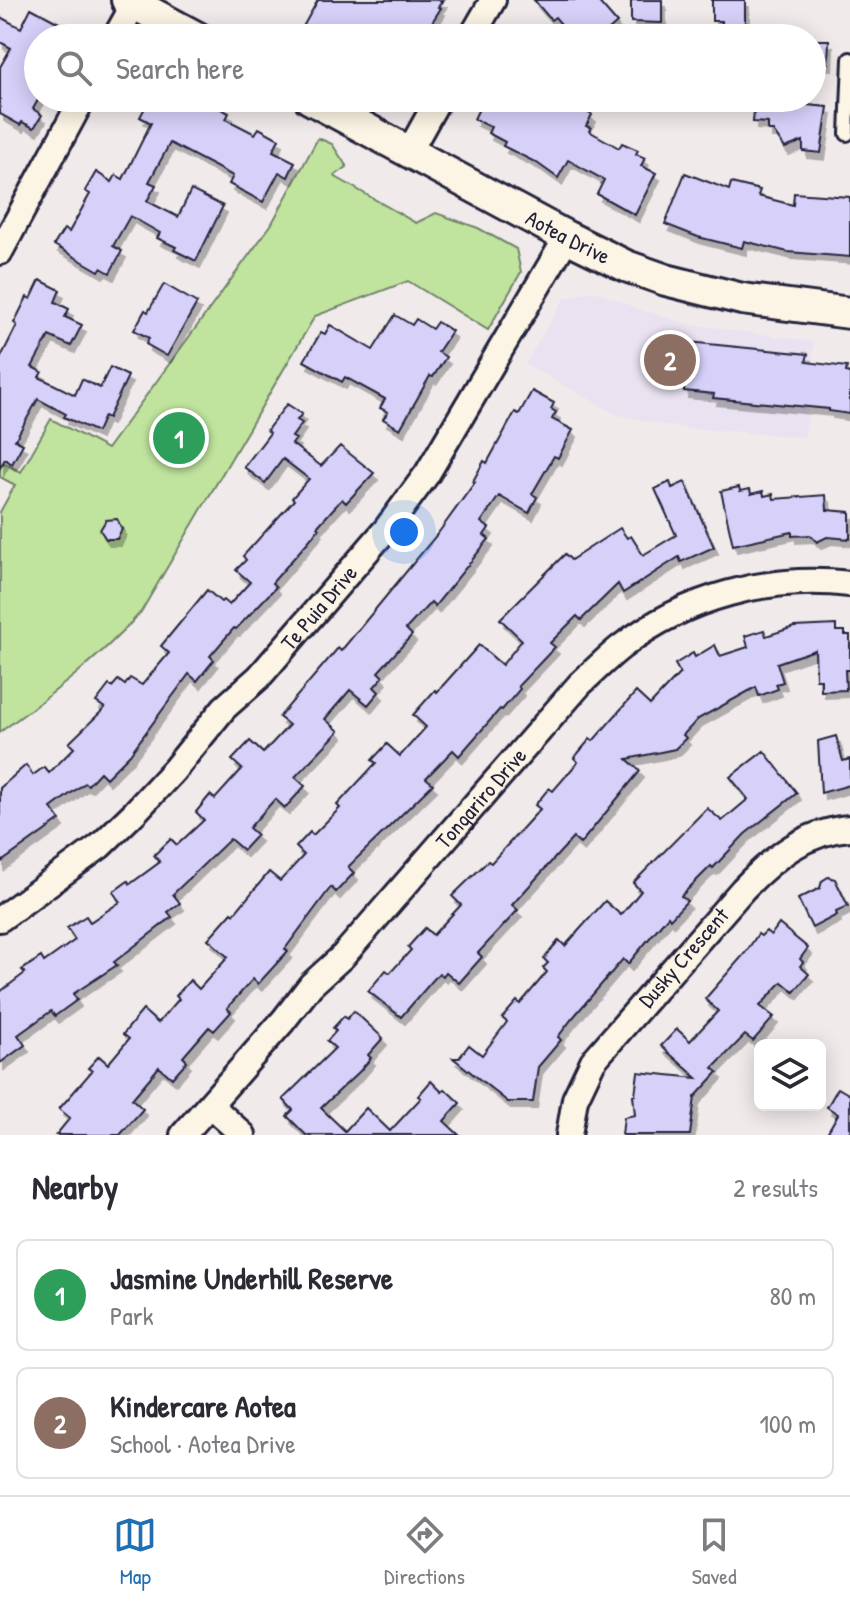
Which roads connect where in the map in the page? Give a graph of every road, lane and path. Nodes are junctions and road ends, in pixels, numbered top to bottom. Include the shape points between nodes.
1 (493, 0) edge
2 (130, 2) edge
3 (121, 24) edge
4 (172, 24) edge
5 (479, 24) edge
6 (850, 59) edge
7 (75, 112) edge
8 (335, 112) edge
9 (431, 112) edge
10 (847, 134) dead end
11 (409, 152) junction
12 (567, 237) junction
13 (3, 239) edge
14 (850, 313) edge
15 (850, 584) edge
16 (850, 828) edge
17 (0, 919) edge
18 (210, 1105) junction
19 (183, 1135) edge
20 (243, 1135) edge
21 (569, 1135) edge

1 - 5 street
2 - 3 street
2 - 4 street
6 - 10 lane
7 - 13 street
8 - 11 street, Aotea Drive
9 - 11 street
11 - 12 street, Aotea Drive
12 - 14 street, Aotea Drive via 666,280 742,299
12 - 17 street, Te Puia Drive via 427,474 387,528 135,812 100,846
15 - 18 street, Tongariro Drive via 785,582 744,589 693,606 621,647 580,684
16 - 21 street, Dusky Crescent via 814,835 768,863 743,889 593,1061 575,1099
18 - 19 street, Tongariro Drive
18 - 20 street

